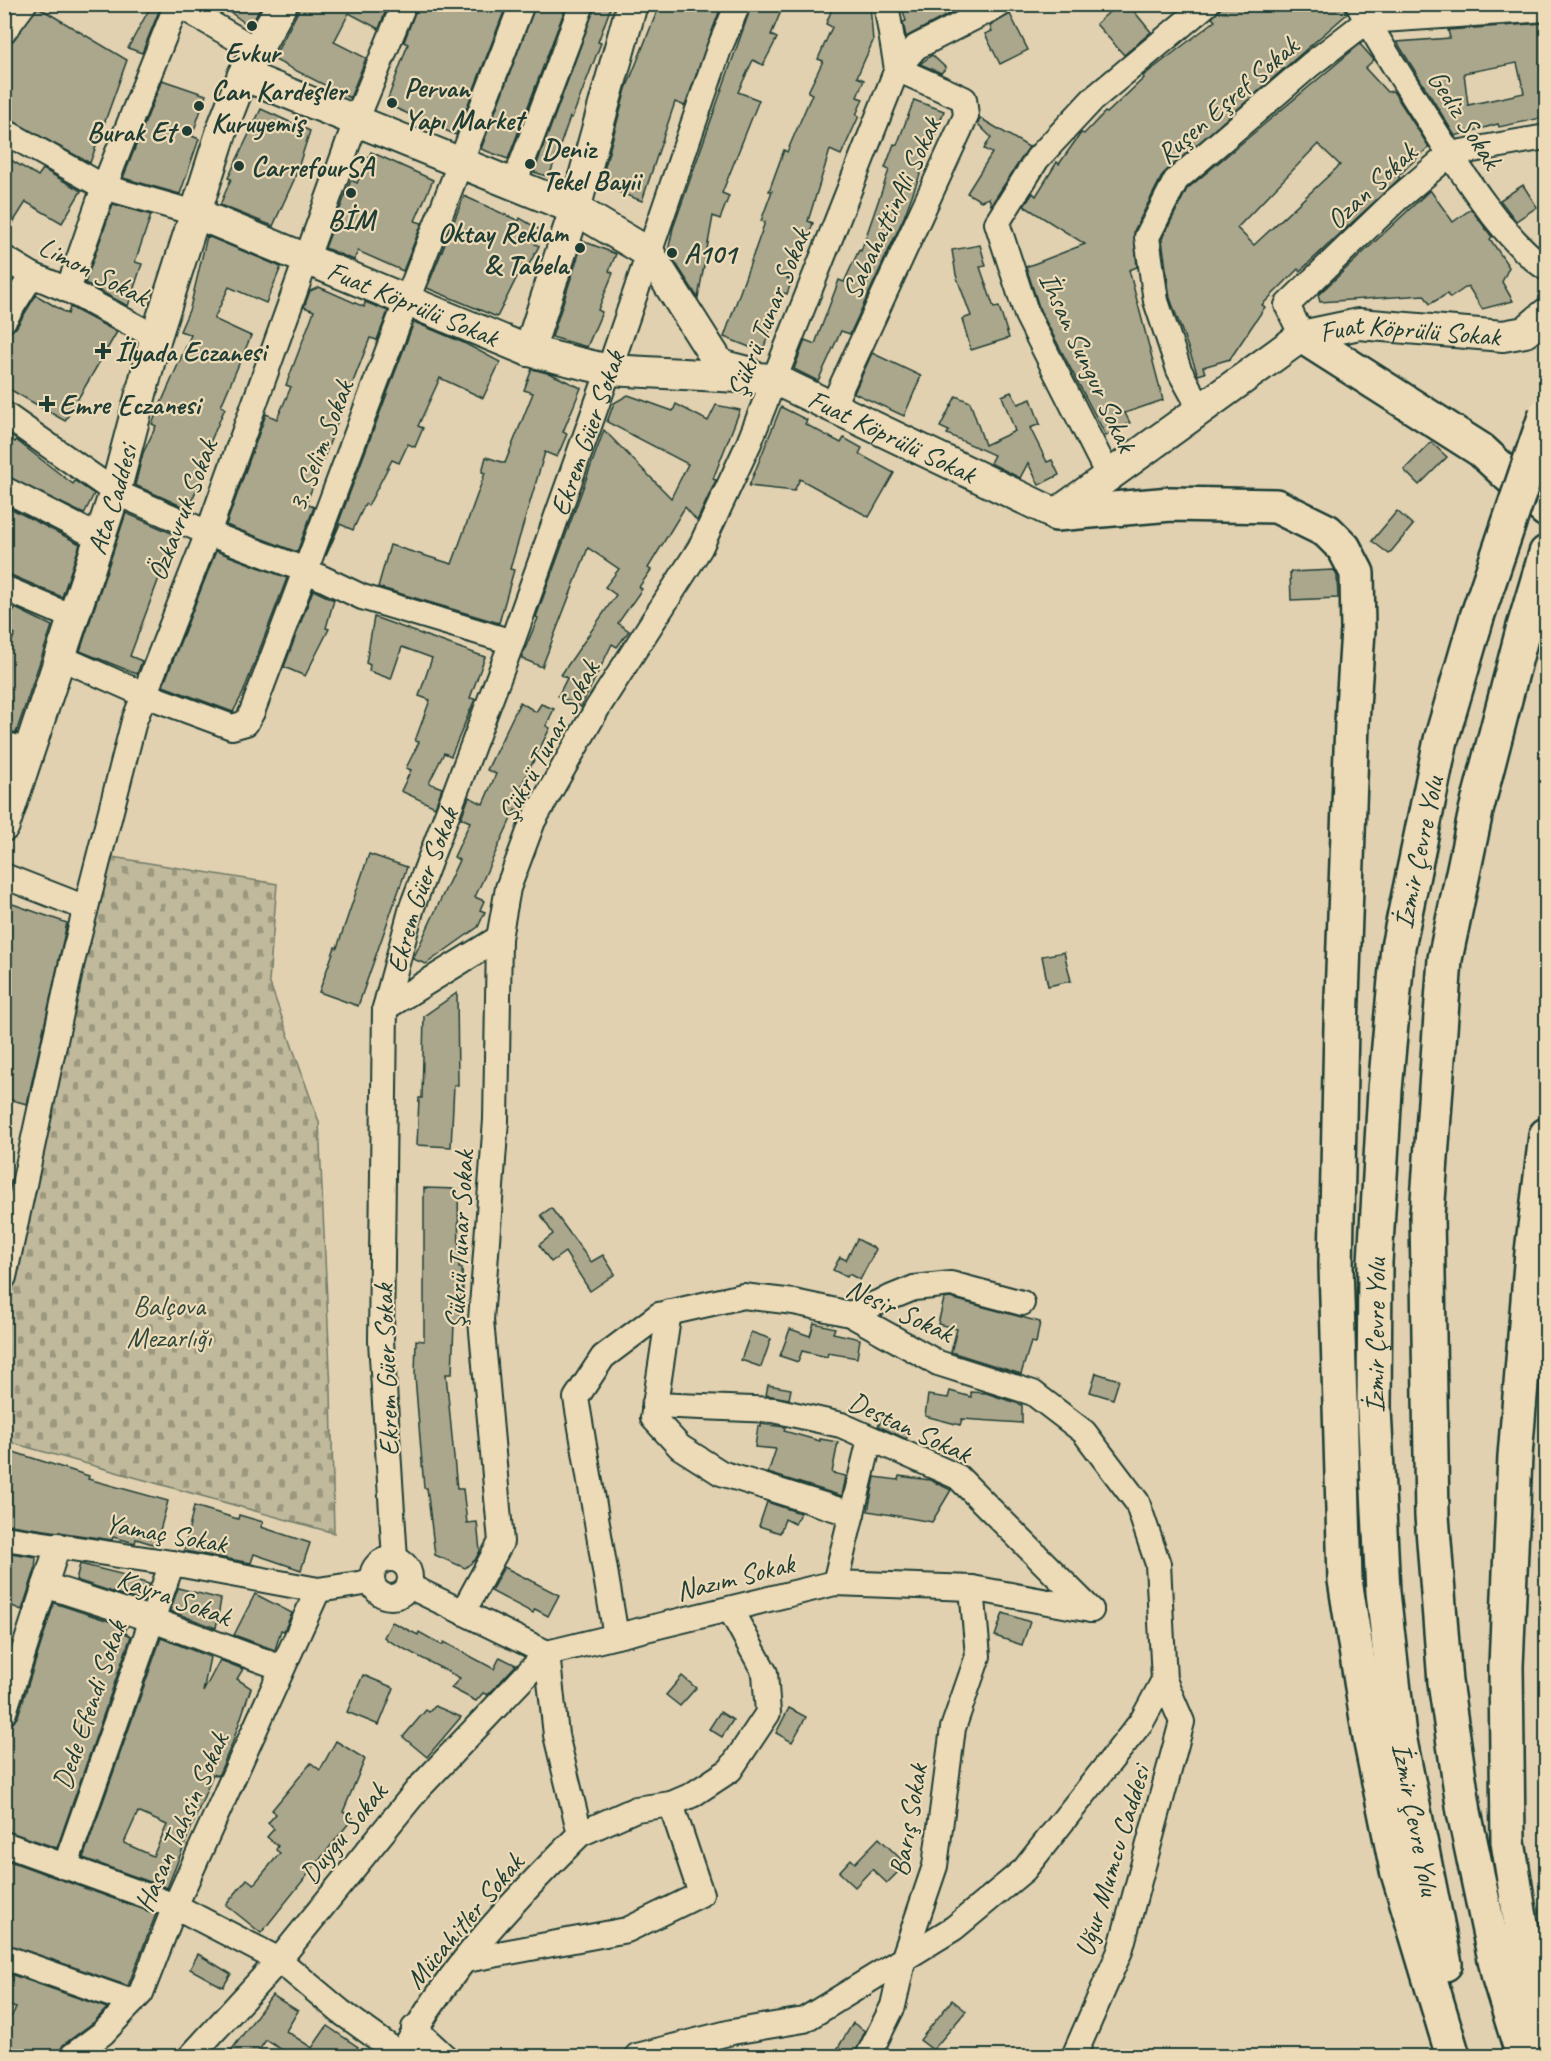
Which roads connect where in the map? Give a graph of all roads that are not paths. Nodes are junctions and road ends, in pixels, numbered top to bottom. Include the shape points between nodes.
1 (24, 4) edge
2 (177, 4) edge
3 (282, 4) edge
4 (404, 4) edge
5 (522, 4) edge
6 (582, 4) edge
7 (632, 4) edge
8 (738, 4) edge
9 (886, 4) edge
10 (1001, 4) edge
11 (1207, 4) edge
12 (1546, 9) edge
13 (1362, 13) edge
14 (4, 31) edge
15 (250, 63) junction
16 (897, 69) junction
17 (356, 121) junction
18 (4, 131) edge
19 (1546, 137) edge
20 (1450, 154) junction
21 (460, 163) junction
22 (514, 184) junction
23 (104, 187) junction
24 (574, 209) junction
25 (195, 213) junction
26 (649, 253) junction
27 (4, 258) edge
28 (306, 259) junction
29 (1539, 264) edge
30 (32, 275) junction
31 (68, 290) junction
32 (407, 300) junction
33 (1546, 314) edge
34 (4, 320) edge
35 (1302, 336) junction
36 (156, 337) junction
37 (529, 351) junction
38 (609, 370) junction
39 (774, 380) junction
40 (832, 407) junction
41 (1201, 410) junction
42 (4, 414) edge
43 (1546, 414) edge
44 (1108, 475) junction
45 (4, 489) edge
46 (115, 492) junction
47 (1546, 510) edge
48 (1056, 514) junction
49 (208, 533) junction
50 (98, 537) junction
51 (1546, 553) edge
52 (305, 570) junction
53 (4, 588) edge
54 (72, 617) junction
55 (512, 642) junction
56 (62, 658) junction
57 (143, 694) junction
58 (18, 748) edge
59 (4, 826) edge
60 (4, 876) edge
61 (86, 908) junction
62 (499, 938) junction
63 (385, 1008) junction
64 (1546, 1135) edge
65 (13, 1194) edge
66 (4, 1277) edge
67 (1022, 1303) dead end
68 (669, 1312) junction
69 (849, 1314) junction
70 (654, 1405) junction
71 (870, 1438) junction
72 (852, 1514) junction
73 (4, 1538) edge
74 (58, 1545) junction
75 (395, 1559) junction
76 (172, 1563) junction
77 (371, 1582) junction
78 (835, 1583) junction
79 (45, 1585) junction
80 (409, 1586) junction
81 (972, 1588) junction
82 (318, 1590) junction
83 (730, 1609) junction
84 (1091, 1610) joint
85 (463, 1612) junction
86 (150, 1619) junction
87 (616, 1636) junction
88 (547, 1653) junction
89 (282, 1668) junction
90 (1164, 1680) junction
91 (4, 1712) edge
92 (671, 1804) junction
93 (580, 1834) junction
94 (4, 1844) edge
95 (65, 1867) junction
96 (175, 1906) junction
97 (4, 1957) edge
98 (904, 1957) junction
99 (279, 1960) junction
100 (466, 1960) junction
101 (132, 2002) junction
102 (414, 2028) junction
103 (72, 2056) edge
104 (191, 2056) edge
105 (401, 2056) edge
106 (444, 2056) edge
107 (638, 2056) edge
108 (868, 2056) edge
109 (1074, 2056) edge
110 (1453, 2056) edge
111 (1463, 2056) edge
112 (1523, 2056) edge
113 (1542, 2056) edge

1 - 14 street
2 - 15 street
2 - 23 street
3 - 15 main road, Ata Caddesi
4 - 17 street, Özkavruk Sokak
5 - 21 street, 3. Selim Sokak
6 - 22 street
7 - 24 main road
8 - 26 street, Ekrem Güer Sokak
9 - 16 street
10 - 16 street, Şükrü Tunar Sokak via 916,47
11 - 44 street, İhsan Sungur Sokak via 1093,99 1037,159 997,224 1027,315
12 - 13 street
13 - 20 street, Gediz Sokak
13 - 41 street, Ruşen Eşref Sokak via 1310,65 1176,180 1147,237 1156,301 1179,370
15 - 17 main road
15 - 25 main road, Ata Caddesi via 224,124
16 - 39 street, Şükrü Tunar Sokak
16 - 40 street, SabahattinAli Sokak via 964,99 966,116
17 - 21 main road
17 - 28 street, Özkavruk Sokak
18 - 23 street
19 - 20 street, Ozan Sokak
20 - 29 street, Gediz Sokak via 1503,227
20 - 35 street, Ozan Sokak via 1287,305
21 - 22 main road
21 - 32 street, 3. Selim Sokak
22 - 24 main road
23 - 25 street
23 - 31 street
24 - 26 main road
24 - 37 main road
25 - 28 main road, Fuat Köprülü Sokak
25 - 36 main road, Ata Caddesi
26 - 38 street, Ekrem Güer Sokak
26 - 39 main road via 720,365
27 - 30 street, Limon Sokak
28 - 32 main road, Fuat Köprülü Sokak
28 - 49 street, Özkavruk Sokak
30 - 31 street, Limon Sokak
30 - 34 street
31 - 36 street, Limon Sokak
32 - 37 main road, Fuat Köprülü Sokak
32 - 52 street, 3. Selim Sokak
33 - 35 main road, Fuat Köprülü Sokak via 1524,332 1503,336 1359,324
35 - 41 main road, Fuat Köprülü Sokak
35 - 47 highway via 1481,450
36 - 46 main road, Ata Caddesi
37 - 38 main road, Fuat Köprülü Sokak
38 - 39 main road, Fuat Köprülü Sokak
38 - 55 street, Ekrem Güer Sokak
39 - 40 main road, Fuat Köprülü Sokak
39 - 62 street, Şükrü Tunar Sokak via 700,548 598,707 533,821 508,888
40 - 48 main road, Fuat Köprülü Sokak
41 - 44 main road, Fuat Köprülü Sokak
42 - 46 street
43 - 111 highway, İzmir Çevre Yolu, bridge via 1477,617 1441,740 1398,947 1375,1262 1374,1408 1383,1592 1396,1713
44 - 48 main road, Fuat Köprülü Sokak
45 - 50 street
46 - 49 street
46 - 50 main road, Ata Caddesi
48 - 110 highway via 1172,504 1276,506 1328,531 1344,548 1357,573 1336,1265 1346,1580 1370,1738 1397,1870
49 - 52 street
49 - 57 street, Özkavruk Sokak
50 - 54 main road, Ata Caddesi
51 - 112 highway, İzmir Çevre Yolu via 1476,811 1445,959 1427,1215 1432,1516 1445,1682 1464,1812 1499,1978
52 - 55 street via 362,597
52 - 57 street, 3. Selim Sokak via 246,723 232,727
53 - 54 street
54 - 56 main road, Ata Caddesi
55 - 63 street, Ekrem Güer Sokak via 412,907
56 - 57 street, 3. Selim Sokak
56 - 58 main road, Ata Caddesi
57 - 61 street, Özkavruk Sokak
58 - 59 main road, Ata Caddesi
60 - 61 street
61 - 65 street, Özkavruk Sokak
62 - 63 street
62 - 85 street, Şükrü Tunar Sokak via 496,1120 481,1320 501,1542
63 - 75 street, Ekrem Güer Sokak via 381,1341
64 - 113 highway via 1515,1456 1506,1666 1508,1842
65 - 66 street, Özkavruk Sokak
67 - 69 street via 951,1284 914,1288
68 - 69 street, Nesir Sokak via 743,1296
68 - 70 street
68 - 87 street, Nesir Sokak via 659,1315 603,1357 576,1398
69 - 90 street, Nesir Sokak via 938,1363 1033,1393 1084,1432 1137,1502 1158,1564
70 - 71 street, Destan Sokak via 774,1410 841,1425
70 - 72 street via 653,1418 680,1447 721,1473
71 - 72 street
71 - 84 street, Destan Sokak via 958,1477
72 - 78 street
73 - 74 street, Yamaç Sokak
74 - 76 street, Yamaç Sokak
74 - 79 street
75 - 77 street via 377,1565
75 - 80 street via 410,1572
76 - 82 street, Yamaç Sokak
76 - 86 street, Dede Efendi Sokak
77 - 80 street via 377,1592 388,1598 400,1596
77 - 82 street, Yamaç Sokak
78 - 81 street, Nazım Sokak
78 - 83 street, Nazım Sokak
79 - 86 street, Kayra Sokak
79 - 91 street
80 - 85 street
81 - 84 street, Nazım Sokak
81 - 98 street, Barış Sokak via 978,1656 954,1728 934,1866
82 - 89 street, Hasan Tahsin Sokak
83 - 87 street, Nazım Sokak
83 - 92 street via 765,1673 768,1713 730,1770
85 - 88 street
86 - 89 street, Kayra Sokak
86 - 95 street, Dede Efendi Sokak
87 - 88 street, Nazım Sokak
88 - 93 street via 556,1735
88 - 99 street, Duygu Sokak via 417,1790
89 - 96 street, Hasan Tahsin Sokak
90 - 98 street via 1142,1721 1024,1870 954,1928
90 - 109 street, Uğur Mumcu Caddesi via 1182,1722 1120,1951
92 - 93 street via 636,1809
92 - 100 street via 701,1894 627,1930
93 - 100 street, Mücahitler Sokak via 505,1910
94 - 95 street
95 - 96 street
96 - 99 street
96 - 101 street, Hasan Tahsin Sokak via 141,1993
97 - 101 street
98 - 107 street via 804,2020 732,2032
98 - 108 street, Barış Sokak via 893,2007
99 - 104 street, Duygu Sokak
99 - 105 street via 340,2012
100 - 102 street, Mücahitler Sokak
101 - 103 street, Hasan Tahsin Sokak via 103,2033
102 - 105 street, Mücahitler Sokak
102 - 106 street

